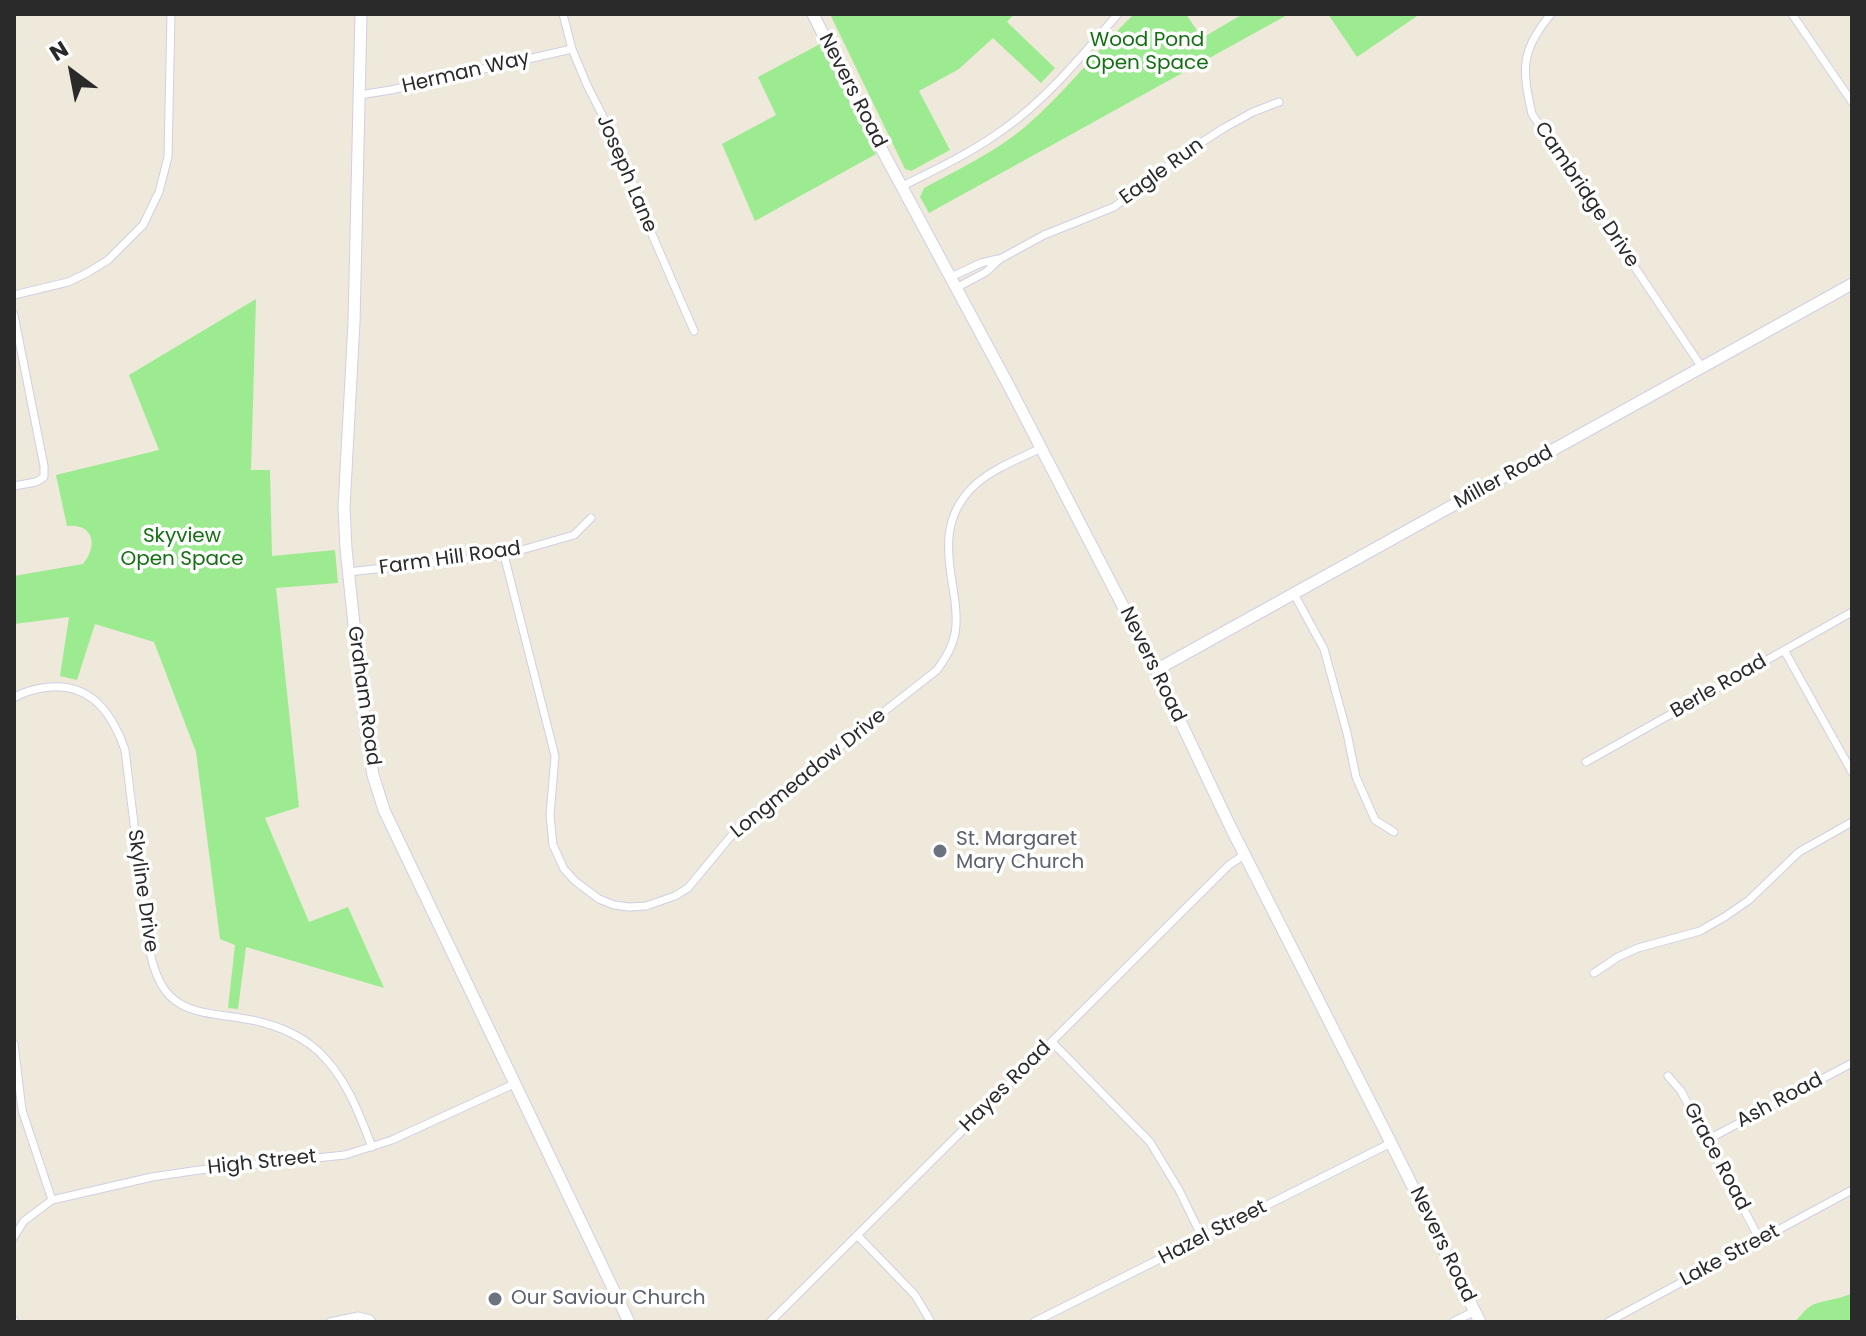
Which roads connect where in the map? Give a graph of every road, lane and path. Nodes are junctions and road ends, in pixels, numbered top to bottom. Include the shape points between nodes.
1 (171, 14) edge
2 (361, 14) edge
3 (563, 14) edge
4 (813, 14) edge
5 (1118, 14) edge
6 (1551, 14) edge
7 (1792, 14) edge
8 (572, 49) junction
9 (359, 95) junction
10 (1279, 102) dead end
11 (1852, 102) edge
12 (901, 187) junction
13 (954, 282) junction
14 (1852, 284) edge
15 (14, 295) edge
16 (14, 315) edge
17 (694, 331) dead end
18 (1701, 366) junction
19 (1041, 448) junction
20 (14, 486) edge
21 (591, 518) dead end
22 (504, 555) junction
23 (348, 572) junction
24 (1294, 594) junction
25 (1852, 612) edge
26 (1784, 650) junction
27 (1156, 670) junction
28 (14, 698) edge
29 (1586, 762) dead end
30 (1852, 772) edge
31 (1852, 822) edge
32 (1394, 832) dead end
33 (1244, 855) junction
34 (1594, 973) dead end
35 (1052, 1042) junction
36 (14, 1044) edge
37 (1852, 1063) edge
38 (1668, 1076) dead end
39 (514, 1084) junction
40 (1707, 1140) junction
41 (1391, 1143) junction
42 (372, 1147) junction
43 (1852, 1190) edge
44 (52, 1200) junction
45 (858, 1236) junction
46 (14, 1237) edge
47 (1203, 1239) junction
48 (1760, 1240) junction
49 (1477, 1317) edge
50 (371, 1320) edge
51 (330, 1322) edge
52 (629, 1322) edge
53 (770, 1322) edge
54 (931, 1322) edge
55 (1034, 1322) edge
56 (1453, 1322) edge
57 (1608, 1322) edge

1 - 15 street via 168,157 143,225 87,273
2 - 9 street, Graham Road
3 - 8 street, Joseph Lane
4 - 12 street, Nevers Road
5 - 12 street via 1012,123
6 - 18 street, Cambridge Drive via 1529,46 1525,67 1532,114
7 - 11 street
8 - 9 street, Herman Way
8 - 17 street, Joseph Lane via 623,156
9 - 23 street, Graham Road via 344,507
10 - 13 street, Eagle Run via 1192,148 1114,207 1044,235 986,272
12 - 13 street, Nevers Road
13 - 19 street, Nevers Road
14 - 18 street, Miller Road
16 - 20 street via 44,466 44,477
18 - 24 street, Miller Road
19 - 22 street, Longmeadow Drive via 991,473 955,511 947,553 956,626 937,670 741,824 688,888 646,906 599,899 575,881 558,858 550,829 555,756
19 - 27 street, Nevers Road
21 - 22 street, Farm Hill Road via 574,535
22 - 23 street, Farm Hill Road
23 - 39 street, Graham Road via 365,728 384,810
24 - 27 street, Miller Road
24 - 32 street via 1324,649 1356,777 1375,820
25 - 26 street, Berle Road
26 - 29 street, Berle Road
26 - 30 street
27 - 33 street, Nevers Road
28 - 42 street, Skyline Drive via 53,686 79,690 102,706 125,750 149,946 160,983 187,1008 264,1023 318,1050 338,1073
31 - 34 street via 1799,852 1726,916 1700,931 1638,948
33 - 35 street, Hayes Road
33 - 41 street, Nevers Road
35 - 45 street, Hayes Road
35 - 47 street via 1150,1142
36 - 44 street via 22,1110
37 - 40 street, Ash Road
38 - 40 street, Grace Road
39 - 42 street, High Street
39 - 52 street, Graham Road
40 - 48 street, Grace Road
41 - 47 street, Hazel Street
41 - 49 street, Nevers Road
42 - 44 street, High Street via 345,1155 152,1177
43 - 48 street, Lake Street
44 - 46 street, High Street via 24,1221
45 - 53 street, Hayes Road
45 - 54 street via 915,1295
47 - 55 street, Hazel Street
48 - 57 street, Lake Street
49 - 56 street
50 - 51 street via 358,1316

